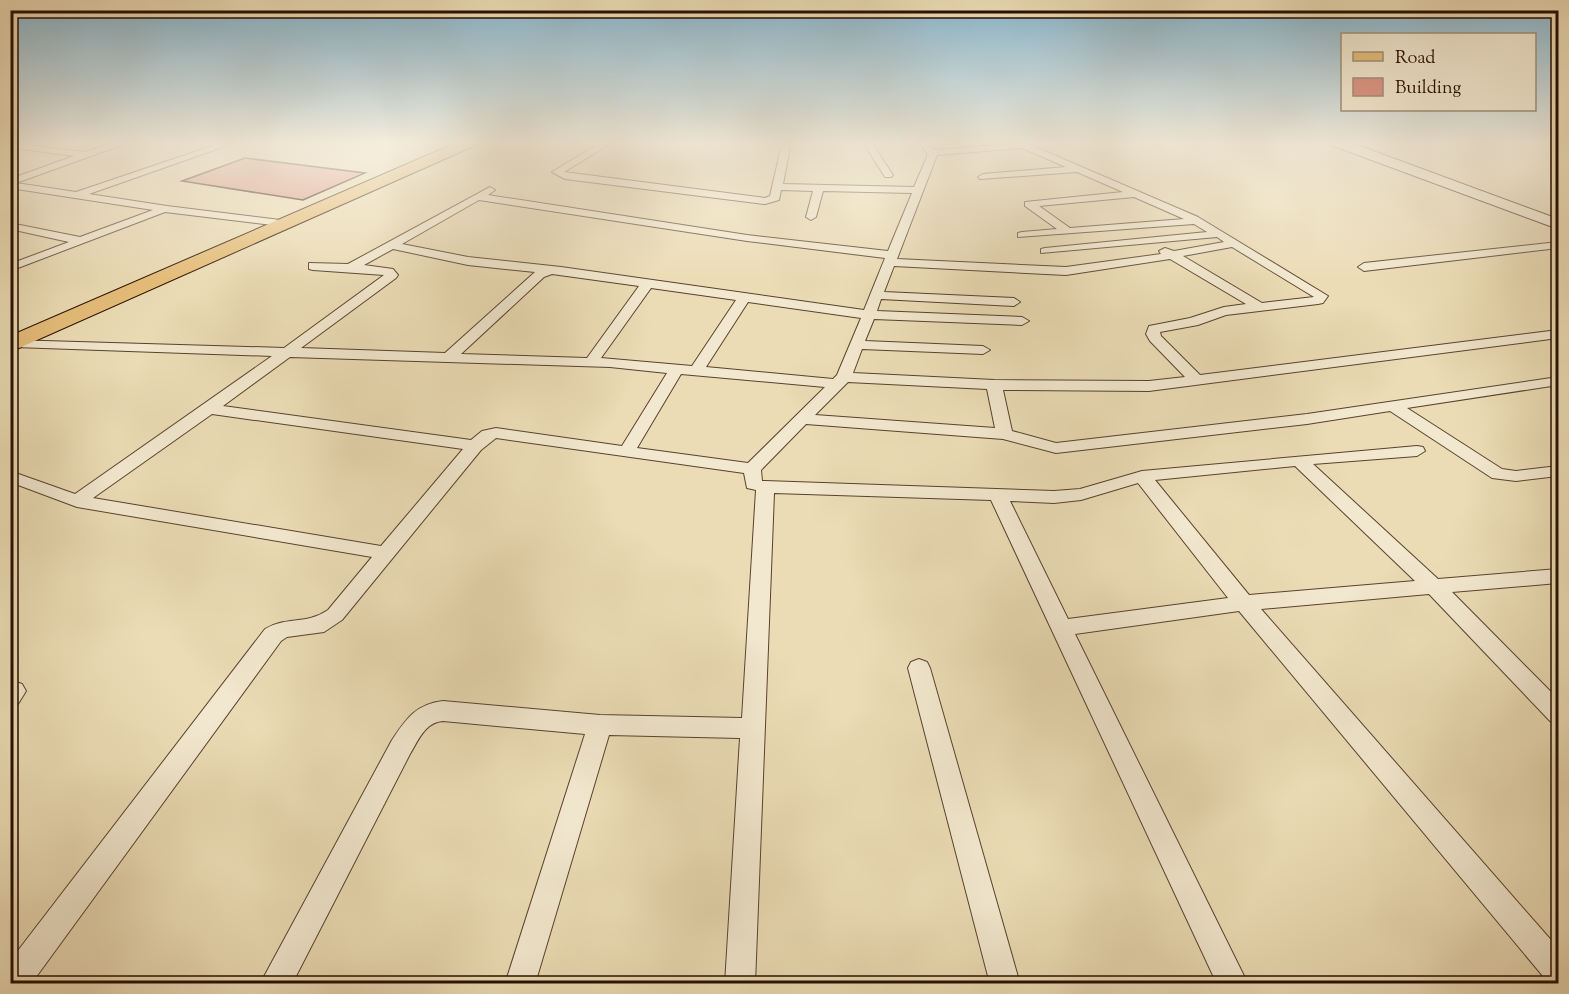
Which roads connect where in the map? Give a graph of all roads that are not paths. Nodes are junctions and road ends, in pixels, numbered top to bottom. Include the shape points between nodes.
1 (40, 188) edge
2 (96, 188) edge
3 (357, 188) edge
4 (494, 188) dead end
5 (664, 188) edge
6 (777, 188) edge
7 (819, 188) edge
8 (838, 188) edge
9 (1123, 188) edge
10 (1462, 188) edge
11 (918, 190) joint
12 (1136, 194) junction
13 (76, 195) junction
14 (479, 197) junction
15 (164, 209) junction
16 (812, 217) dead end
17 (1194, 219) junction
18 (280, 223) junction
19 (1558, 224) edge
20 (10, 226) edge
21 (1067, 231) junction
22 (1218, 234) junction
23 (1022, 235) dead end
24 (82, 241) junction
25 (1148, 241) junction
26 (1234, 243) junction
27 (391, 245) junction
28 (1558, 245) edge
29 (1045, 251) dead end
30 (1169, 254) junction
31 (891, 258) junction
32 (314, 266) dead end
33 (1364, 267) dead end
34 (10, 268) edge
35 (354, 268) junction
36 (548, 271) junction
37 (647, 284) junction
38 (876, 295) junction
39 (744, 298) junction
40 (1014, 302) dead end
41 (1260, 307) junction
42 (868, 315) junction
43 (1022, 321) dead end
44 (1558, 334) edge
45 (12, 341) edge
46 (856, 345) junction
47 (983, 350) dead end
48 (285, 354) junction
49 (447, 359) junction
50 (591, 363) junction
51 (677, 368) junction
52 (697, 370) junction
53 (840, 380) junction
54 (1197, 380) junction
55 (1558, 381) edge
56 (994, 385) junction
57 (1396, 408) junction
58 (209, 409) junction
59 (802, 419) junction
60 (1004, 434) junction
61 (475, 446) junction
62 (1418, 451) dead end
63 (626, 452) junction
64 (1299, 460) junction
65 (1558, 471) edge
66 (10, 476) edge
67 (1142, 476) junction
68 (758, 478) junction
69 (998, 496) junction
70 (77, 501) junction
71 (386, 553) junction
72 (1558, 576) edge
73 (1433, 586) junction
74 (1244, 603) junction
75 (1060, 628) junction
76 (919, 668) dead end
77 (10, 689) edge
78 (10, 697) edge
79 (1558, 714) edge
80 (600, 725) junction
81 (754, 728) junction
82 (1558, 970) edge
83 (12, 984) edge
84 (275, 984) edge
85 (520, 984) edge
86 (740, 984) edge
87 (1005, 984) edge
88 (1233, 984) edge

1 - 13 street
2 - 13 street
3 - 18 main road
4 - 14 street
5 - 6 street via 765,201 775,198
7 - 16 street
8 - 11 street
9 - 12 street
10 - 19 main road
11 - 31 street
12 - 17 street
12 - 21 street via 1029,204
13 - 15 street
14 - 27 street
14 - 31 street
15 - 18 street
15 - 24 street
17 - 21 street
17 - 22 street
18 - 45 main road
20 - 24 street
21 - 23 street
22 - 25 street
22 - 26 street
24 - 34 street
25 - 29 street
25 - 30 street
26 - 30 street
26 - 41 street via 1322,296 1318,300
27 - 35 street
27 - 36 street via 468,261
28 - 33 street
30 - 31 street via 1066,271
30 - 41 street
31 - 38 street
32 - 35 street
35 - 48 street via 392,275
36 - 37 street
36 - 49 street
37 - 39 street
37 - 50 street
38 - 40 street
38 - 42 street
39 - 42 street
39 - 52 street
41 - 54 street via 1224,311 1154,329 1155,338
42 - 43 street
42 - 46 street
44 - 54 street
45 - 48 street
46 - 47 street
46 - 53 street
48 - 49 street
48 - 58 street
49 - 50 street
50 - 51 street
51 - 52 street
51 - 63 street
52 - 53 street
53 - 56 street
53 - 59 street
54 - 56 street via 1149,386
55 - 57 street
56 - 60 street
57 - 60 street via 1056,448
57 - 65 street via 1498,474
58 - 61 street
58 - 70 street
59 - 60 street
59 - 68 street
61 - 63 street via 488,434 496,433
61 - 71 street
62 - 64 street
63 - 68 street
64 - 67 street
64 - 73 street
66 - 70 street
67 - 69 street via 1068,496
67 - 74 street
68 - 69 street
68 - 81 street
69 - 75 street
70 - 71 street
71 - 83 street via 330,618 315,627 286,629 273,635
72 - 73 street
73 - 74 street
73 - 79 street
74 - 75 street
74 - 82 street
75 - 88 street
76 - 87 street
77 - 78 street via 14,691
80 - 81 street
80 - 84 street via 443,711 421,717 401,747
80 - 85 street
81 - 86 street

